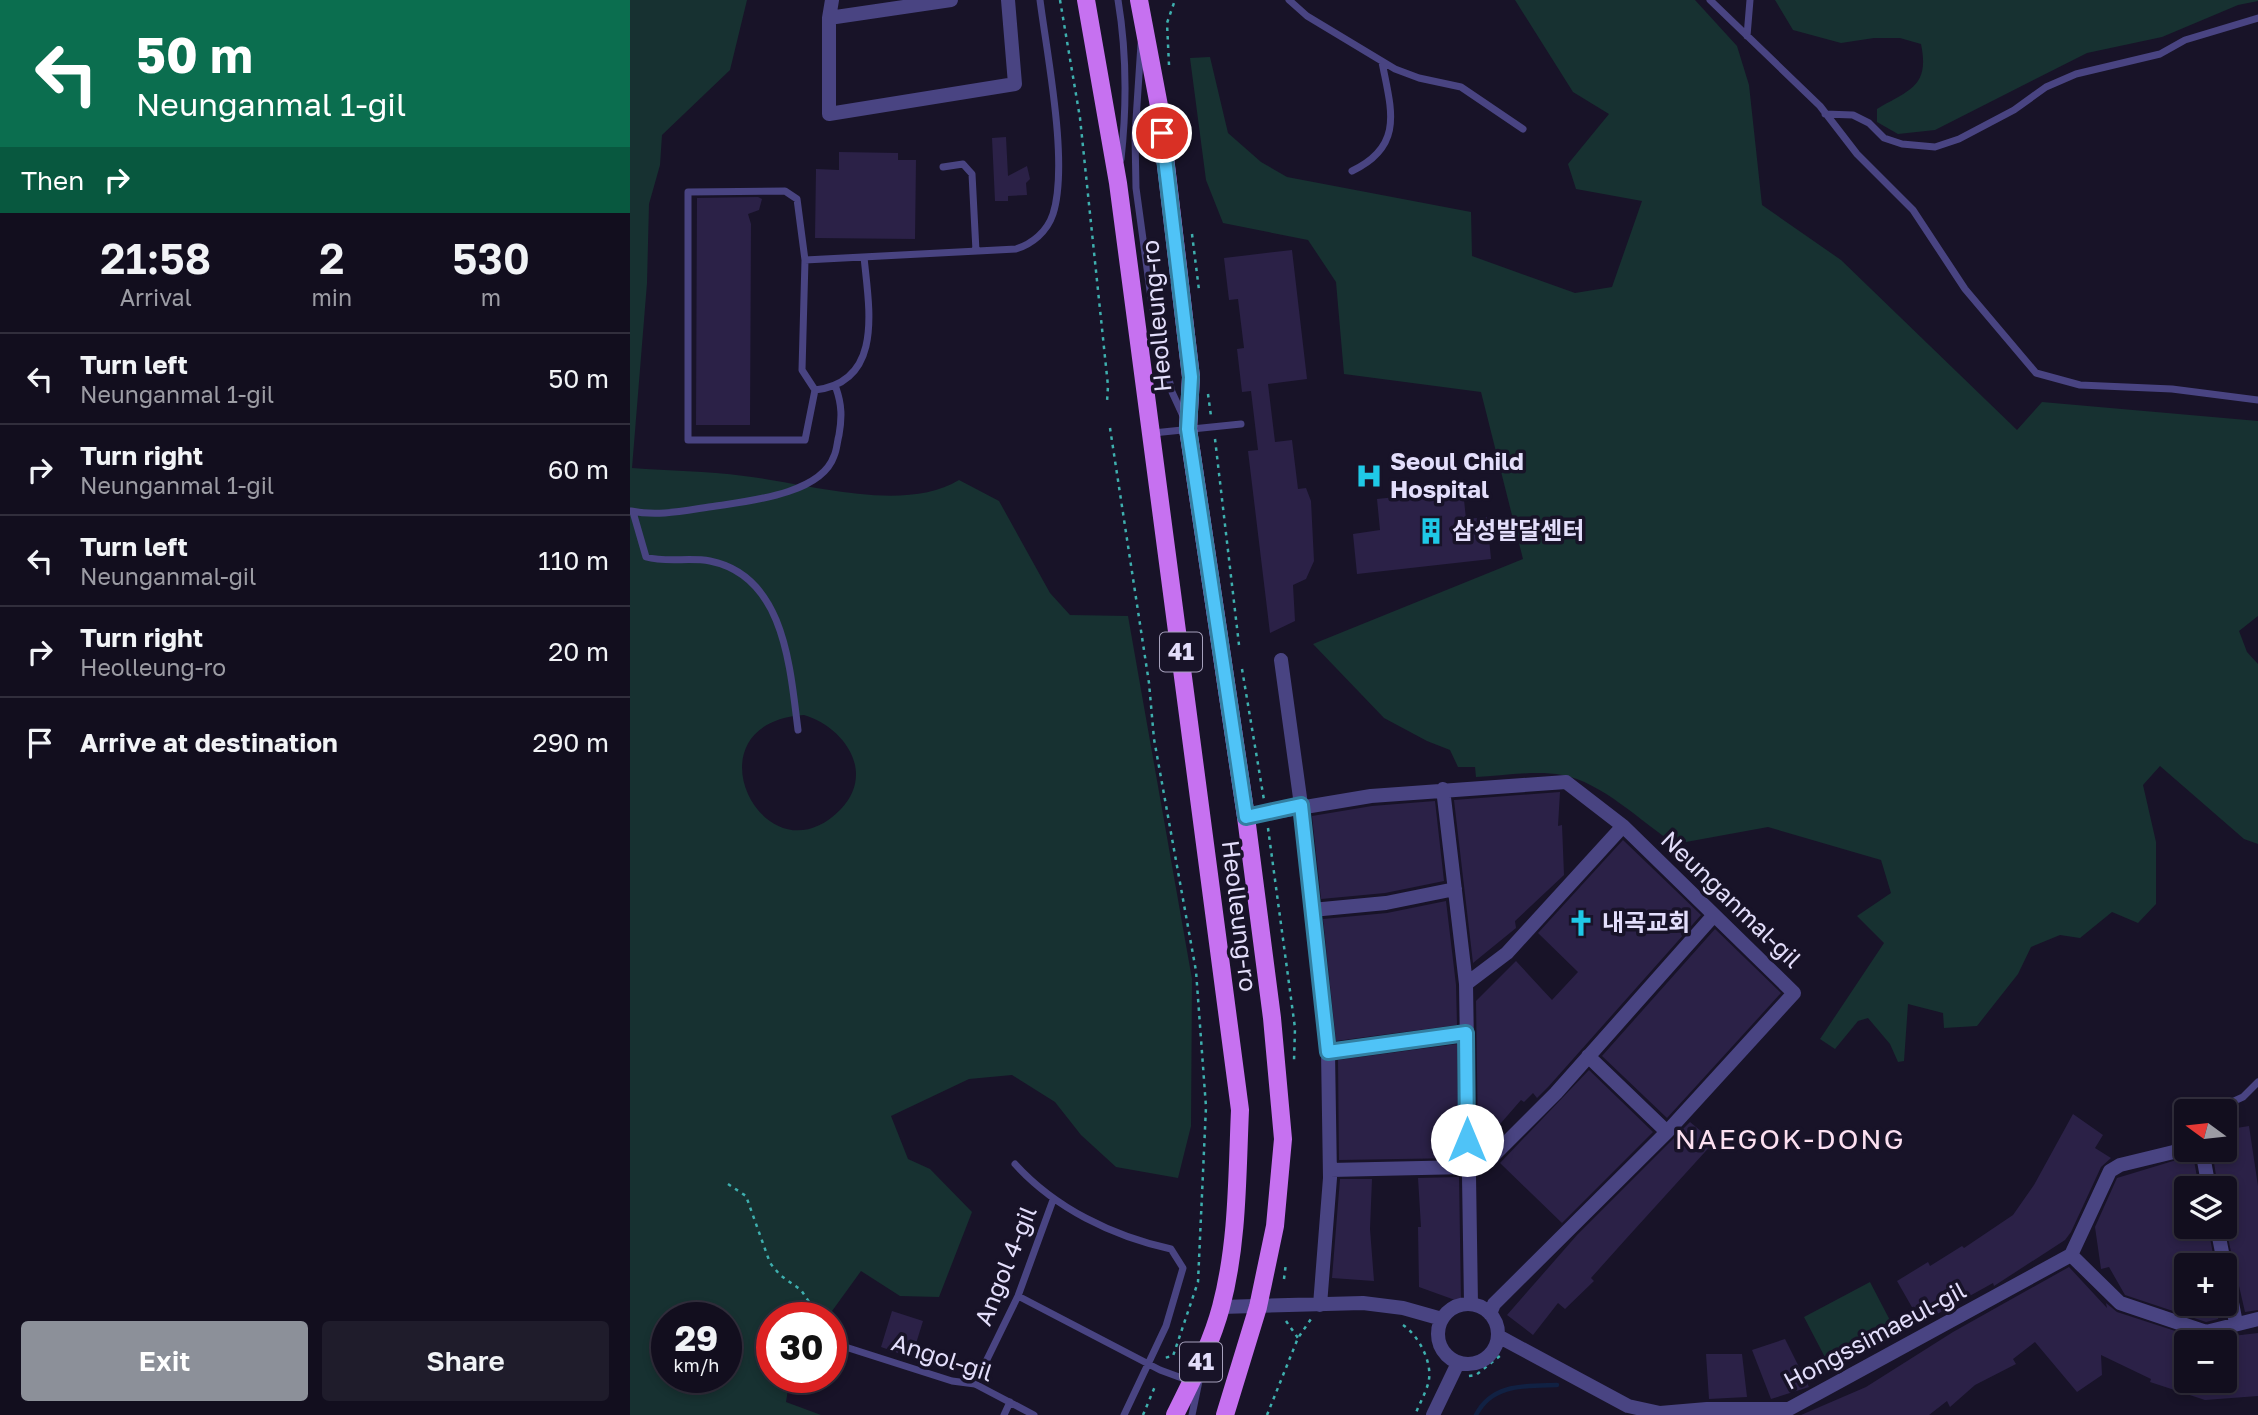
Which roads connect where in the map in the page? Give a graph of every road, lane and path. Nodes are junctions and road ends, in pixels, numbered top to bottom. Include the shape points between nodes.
1 (832, 0) edge
2 (951, 0) edge
3 (1008, 0) edge
4 (1040, 0) edge
5 (1060, 0) edge
6 (1086, 0) edge
7 (1118, 0) edge
8 (1139, 0) edge
9 (1175, 0) edge
10 (1289, 0) edge
11 (1710, 0) edge
12 (1750, 0) edge
13 (829, 18) junction
14 (2258, 18) edge
15 (1142, 22) junction
16 (1747, 36) junction
17 (1382, 62) junction
18 (1170, 77) dead end
19 (1082, 99) dead end
20 (1077, 100) junction
21 (1825, 114) junction
22 (1523, 129) dead end
23 (943, 167) dead end
24 (1352, 171) dead end
25 (1118, 183) junction
26 (1190, 221) dead end
27 (976, 251) junction
28 (864, 257) junction
29 (805, 260) junction
30 (1200, 300) dead end
31 (836, 388) junction
32 (816, 390) junction
33 (1208, 394) dead end
34 (2258, 400) edge
35 (1107, 402) dead end
36 (1241, 424) dead end
37 (1213, 426) junction
38 (1110, 428) dead end
39 (1188, 429) junction
40 (1152, 433) junction
41 (631, 511) edge
42 (1239, 651) dead end
43 (1281, 660) dead end
44 (1241, 665) dead end
45 (798, 730) dead end
46 (1443, 789) junction
47 (1301, 805) junction
48 (1266, 813) junction
49 (1246, 817) junction
50 (1622, 826) junction
51 (1455, 889) junction
52 (1312, 910) junction
53 (1714, 915) junction
54 (1466, 984) junction
55 (1466, 1033) junction
56 (1328, 1052) junction
57 (1588, 1056) junction
58 (1294, 1068) dead end
59 (2258, 1082) edge
60 (2237, 1100) edge
61 (1667, 1132) junction
62 (2174, 1152) edge
63 (1015, 1164) dead end
64 (1467, 1167) junction
65 (1330, 1170) junction
66 (728, 1184) dead end
67 (1053, 1200) junction
68 (2219, 1239) edge
69 (1286, 1254) dead end
70 (2071, 1255) junction
71 (1284, 1279) dead end
72 (1018, 1296) junction
73 (809, 1302) edge
74 (1321, 1304) junction
75 (1471, 1304) junction
76 (1221, 1307) junction
77 (1258, 1307) junction
78 (1490, 1314) junction
79 (1285, 1319) dead end
80 (1396, 1319) dead end
81 (1442, 1319) junction
82 (2258, 1319) edge
83 (2236, 1324) junction
84 (1498, 1335) junction
85 (1298, 1338) junction
86 (847, 1348) edge
87 (1515, 1348) junction
88 (1204, 1356) junction
89 (1164, 1358) dead end
90 (1150, 1365) junction
91 (1461, 1370) junction
92 (1191, 1382) junction
93 (975, 1384) junction
94 (1156, 1384) dead end
95 (1010, 1402) junction
96 (1691, 1413) edge
97 (1004, 1415) edge
98 (1034, 1415) edge
99 (1124, 1415) edge
100 (1143, 1415) edge
101 (1175, 1415) edge
102 (1192, 1415) edge
103 (1225, 1415) edge
104 (1267, 1415) edge
105 (1415, 1415) edge
106 (1433, 1415) edge

1 - 13 street
2 - 13 street
3 - 13 street via 1015,83 829,114
4 - 27 lane via 1058,163 1053,216 1034,243
5 - 20 path
6 - 25 main road, Heolleung-ro / 41
7 - 25 lane via 1126,75
8 - 15 main road, Heolleung-ro / 41
9 - 18 path via 1167,23
10 - 17 lane
11 - 16 lane
12 - 16 lane
14 - 21 lane via 2185,40 2160,54 2076,74 1959,139 1935,147 1884,138 1853,115
15 - 39 main road, Heolleung-ro / 41 via 1159,106 1191,377
15 - 39 lane via 1136,188 1152,304 1172,392
16 - 21 lane
17 - 22 lane via 1419,78 1461,87
17 - 24 lane via 1392,113 1391,133 1379,152
19 - 20 path
20 - 35 path
21 - 34 lane via 1913,210 1965,289 2036,373 2080,385 2172,389
23 - 27 lane via 963,164 972,174
25 - 40 main road, Heolleung-ro / 41
26 - 30 path
27 - 28 lane
28 - 29 lane
28 - 31 lane via 866,354 855,373
29 - 32 lane via 802,370
29 - 32 lane via 797,199 785,191 688,192 688,440 805,440
31 - 32 lane
31 - 41 lane via 842,405 834,458 819,475 789,492 761,499 654,515
33 - 37 path
36 - 37 lane
37 - 39 lane
37 - 42 path
38 - 89 path via 1154,739 1196,971 1206,1107 1198,1282 1173,1356
39 - 40 lane
39 - 49 main road, Heolleung-ro / 41
40 - 76 main road, Heolleung-ro / 41 via 1240,1111 1234,1240
41 - 45 lane via 646,558 710,561 747,576 760,589 774,610 791,674
43 - 47 street
44 - 48 path
46 - 47 street, Neunganmal-gil
46 - 50 street, Neunganmal-gil via 1566,782
46 - 51 street
47 - 48 street, Neunganmal-gil
47 - 52 street
48 - 49 street, Neunganmal-gil
48 - 58 path via 1295,1028
49 - 77 main road, Heolleung-ro / 41 via 1283,1139 1276,1226
50 - 53 street, Neunganmal-gil
50 - 54 street via 1507,953
51 - 52 street via 1386,903
51 - 54 street
52 - 56 street
53 - 57 street
53 - 61 street, Neunganmal-gil via 1794,993
54 - 55 street
55 - 56 street
55 - 64 street
56 - 65 street
57 - 61 street
57 - 64 street via 1489,1160
59 - 60 lane
61 - 78 street, Neunganmal-gil via 1494,1304
62 - 70 street via 2110,1171
63 - 67 lane
64 - 65 street
64 - 75 street
65 - 74 street
66 - 73 path via 746,1196 770,1263
67 - 72 lane, Angol 4-gil
67 - 90 lane via 1134,1241 1171,1249 1177,1259 1182,1268
68 - 83 street
69 - 71 path
70 - 83 street via 2120,1303 2206,1332
70 - 96 street, Hongssimaeul-gil via 1789,1409
72 - 90 lane
72 - 93 lane, Angol 4-gil
74 - 77 street
74 - 81 street via 1363,1303
74 - 85 path
75 - 78 street
75 - 81 street via 1457,1306
76 - 77 street
76 - 88 main road, Heolleung-ro / 41
77 - 103 main road, Heolleung-ro / 41
78 - 84 street
79 - 85 path
80 - 105 path via 1413,1332 1426,1358 1429,1381
81 - 91 street via 1440,1344
82 - 83 street
84 - 87 street, Hongssimaeul-gil
84 - 91 street via 1485,1359
85 - 104 path
86 - 93 lane, Angol-gil
87 - 91 path via 1495,1357 1476,1375
87 - 96 street, Hongssimaeul-gil via 1628,1406
88 - 92 main road, Heolleung-ro / 41
88 - 102 lane
90 - 92 lane
90 - 99 lane
91 - 106 street
92 - 101 main road, Heolleung-ro / 41
93 - 95 lane, Angol-gil
94 - 100 path
95 - 97 lane
95 - 98 lane, Angol-gil

